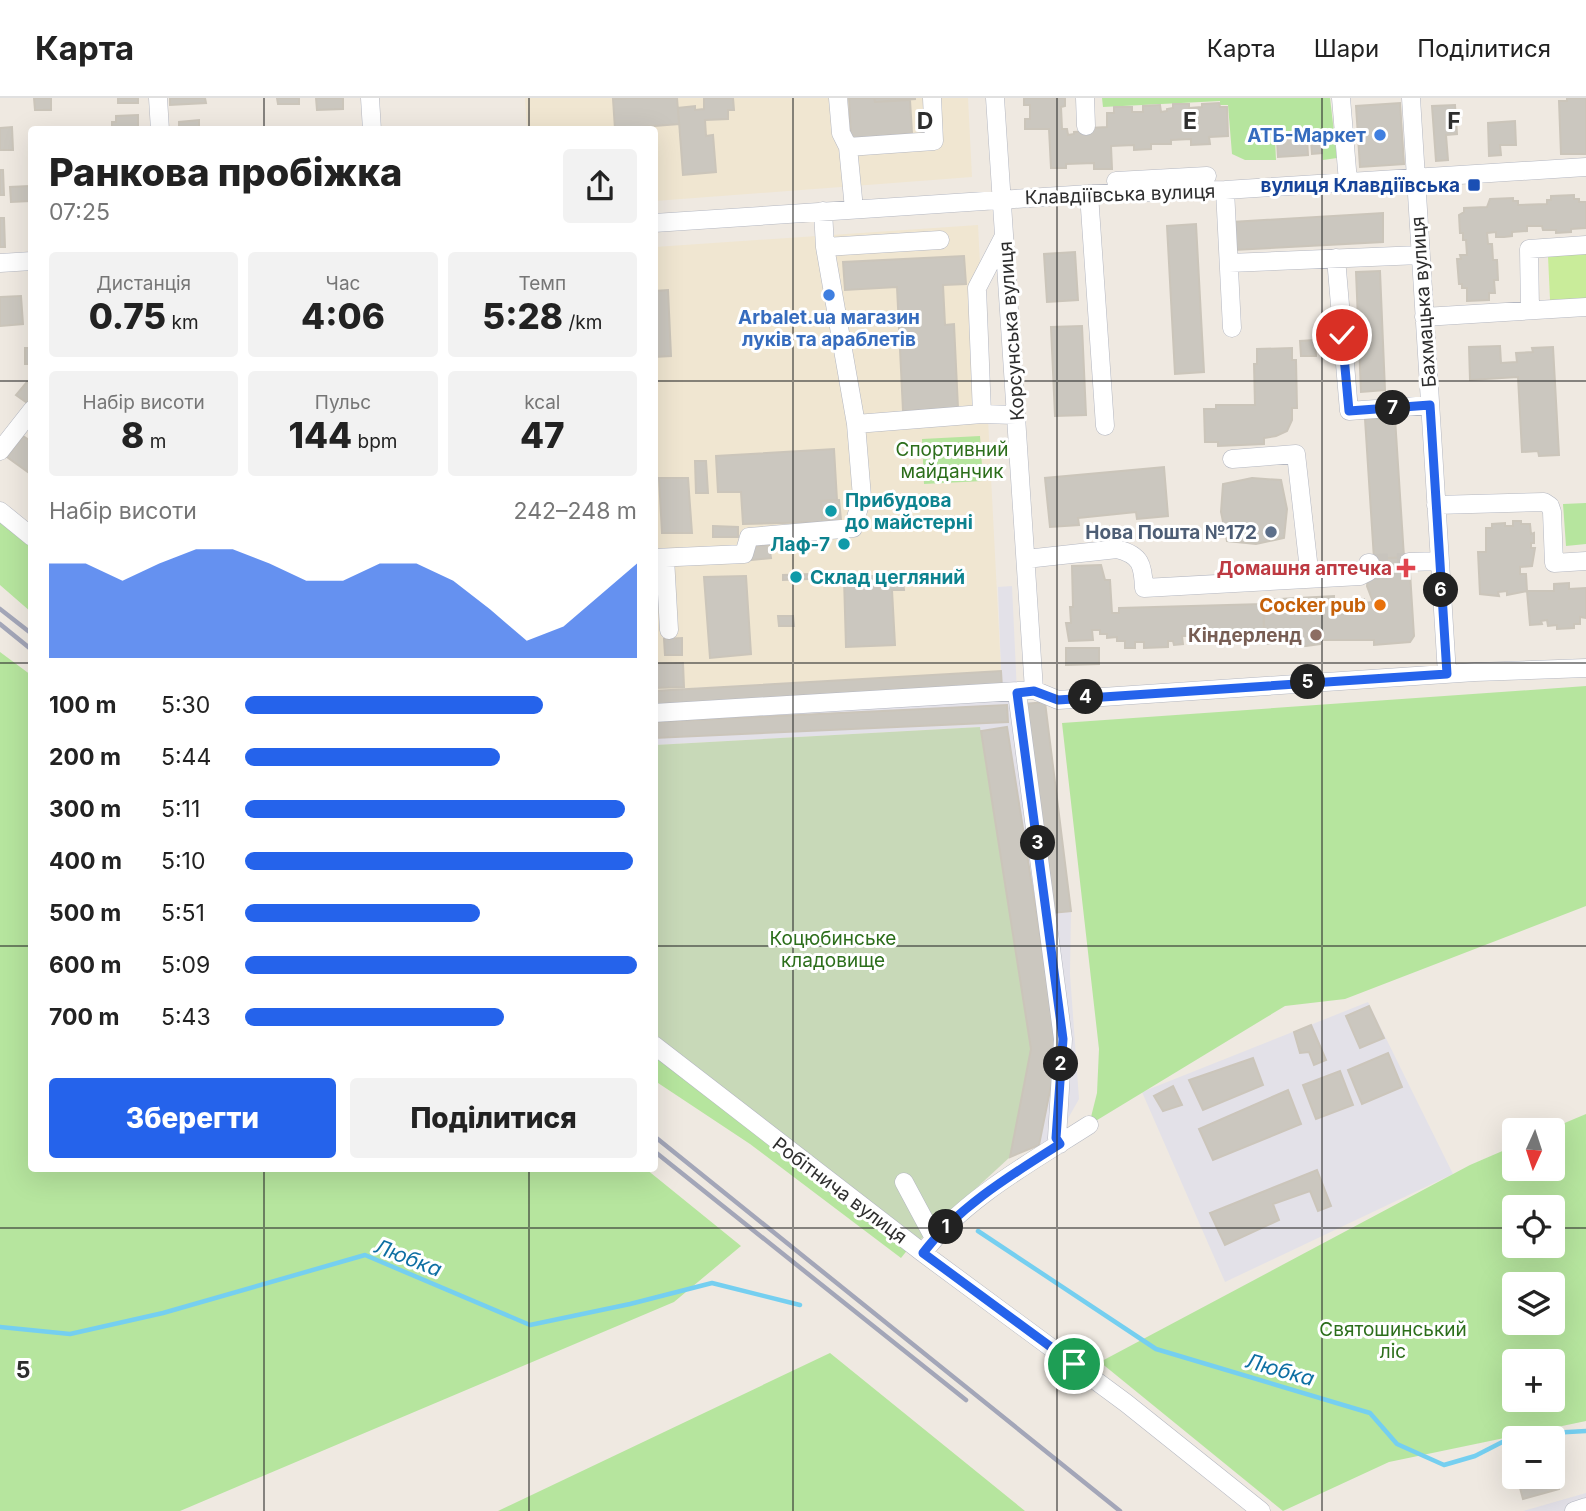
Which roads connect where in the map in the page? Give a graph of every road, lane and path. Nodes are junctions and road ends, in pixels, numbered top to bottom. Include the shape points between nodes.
1 (158, 98) edge
2 (370, 98) edge
3 (838, 98) edge
4 (932, 98) edge
5 (995, 98) edge
6 (1085, 98) edge
7 (1341, 98) edge
8 (1411, 98) edge
9 (160, 126) edge
10 (372, 126) edge
11 (1086, 126) dead end
12 (848, 147) junction
13 (1586, 167) edge
14 (1207, 176) dead end
15 (1416, 178) junction
16 (1348, 182) junction
17 (1225, 190) junction
18 (1089, 194) junction
19 (1070, 195) junction
20 (1002, 199) junction
21 (853, 209) junction
22 (823, 211) junction
23 (658, 223) edge
24 (1004, 236) junction
25 (940, 240) dead end
26 (1586, 245) edge
27 (825, 247) junction
28 (1420, 255) junction
29 (1336, 258) junction
30 (28, 261) edge
31 (0, 263) edge
32 (1229, 263) junction
33 (1586, 307) edge
34 (1530, 310) junction
35 (1424, 317) junction
36 (1232, 328) dead end
37 (1430, 405) junction
38 (982, 414) junction
39 (28, 415) edge
40 (1016, 415) junction
41 (856, 424) junction
42 (1105, 426) dead end
43 (0, 451) edge
44 (1232, 459) dead end
45 (1436, 505) junction
46 (0, 511) edge
47 (28, 534) edge
48 (660, 558) edge
49 (1026, 559) junction
50 (1440, 561) junction
51 (1586, 561) edge
52 (1409, 562) tunnel mouth
53 (1370, 563) tunnel mouth
54 (1310, 579) junction
55 (669, 630) dead end
56 (1586, 668) edge
57 (1447, 674) junction
58 (1026, 692) junction
59 (658, 713) edge
60 (658, 1048) edge
61 (1090, 1125) dead end
62 (1060, 1144) junction
63 (904, 1182) dead end
64 (934, 1238) junction
65 (923, 1253) junction
66 (1586, 1507) edge
67 (1261, 1511) edge
68 (1574, 1511) edge

1 - 9 street
2 - 10 street
3 - 12 street via 841,133
4 - 12 street via 933,141
5 - 20 street, Корсунська вулиця
6 - 11 street
7 - 16 street
8 - 15 street, Бахмацька вулиця
12 - 21 street
13 - 15 street, Клавдіївська вулиця
14 - 19 street via 1093,183
15 - 16 street, Клавдіївська вулиця
15 - 28 street, Бахмацька вулиця
16 - 17 street, Клавдіївська вулиця
17 - 18 street, Клавдіївська вулиця
17 - 32 street
18 - 19 street, Клавдіївська вулиця
18 - 42 street
19 - 20 street, Клавдіївська вулиця
20 - 21 street, Клавдіївська вулиця
20 - 24 street, Корсунська вулиця
21 - 22 street, Клавдіївська вулиця
22 - 23 street, Клавдіївська вулиця
22 - 27 street
24 - 38 street via 977,288
24 - 40 street, Корсунська вулиця
25 - 27 street
26 - 34 street via 1529,249
27 - 41 street
28 - 29 street
28 - 35 street, Бахмацька вулиця
29 - 32 street
29 - 37 street via 1349,411
30 - 31 street
32 - 36 street
33 - 34 street
34 - 35 street
35 - 37 street, Бахмацька вулиця
37 - 45 street, Бахмацька вулиця
38 - 40 street
38 - 41 street
39 - 43 street
40 - 49 street, Корсунська вулиця
41 - 48 street via 862,497 853,527 749,537 744,554
44 - 54 street via 1296,454
45 - 50 street, Бахмацька вулиця
45 - 51 street via 1544,502 1552,512 1554,562
46 - 47 street
48 - 55 street
49 - 54 street via 1117,549 1138,559 1144,588
49 - 58 street, Корсунська вулиця
50 - 52 street
50 - 57 street, Бахмацька вулиця
53 - 54 street via 1368,572 1360,576
56 - 57 street
57 - 58 street via 1058,700
58 - 59 street
58 - 62 street, Корсунська вулиця via 1063,1039 1056,1138
60 - 65 street, Робітнича вулиця
61 - 62 street
62 - 64 street via 995,1186
63 - 64 street
64 - 65 street
65 - 67 street, Робітнича вулиця via 1126,1403
66 - 68 street

